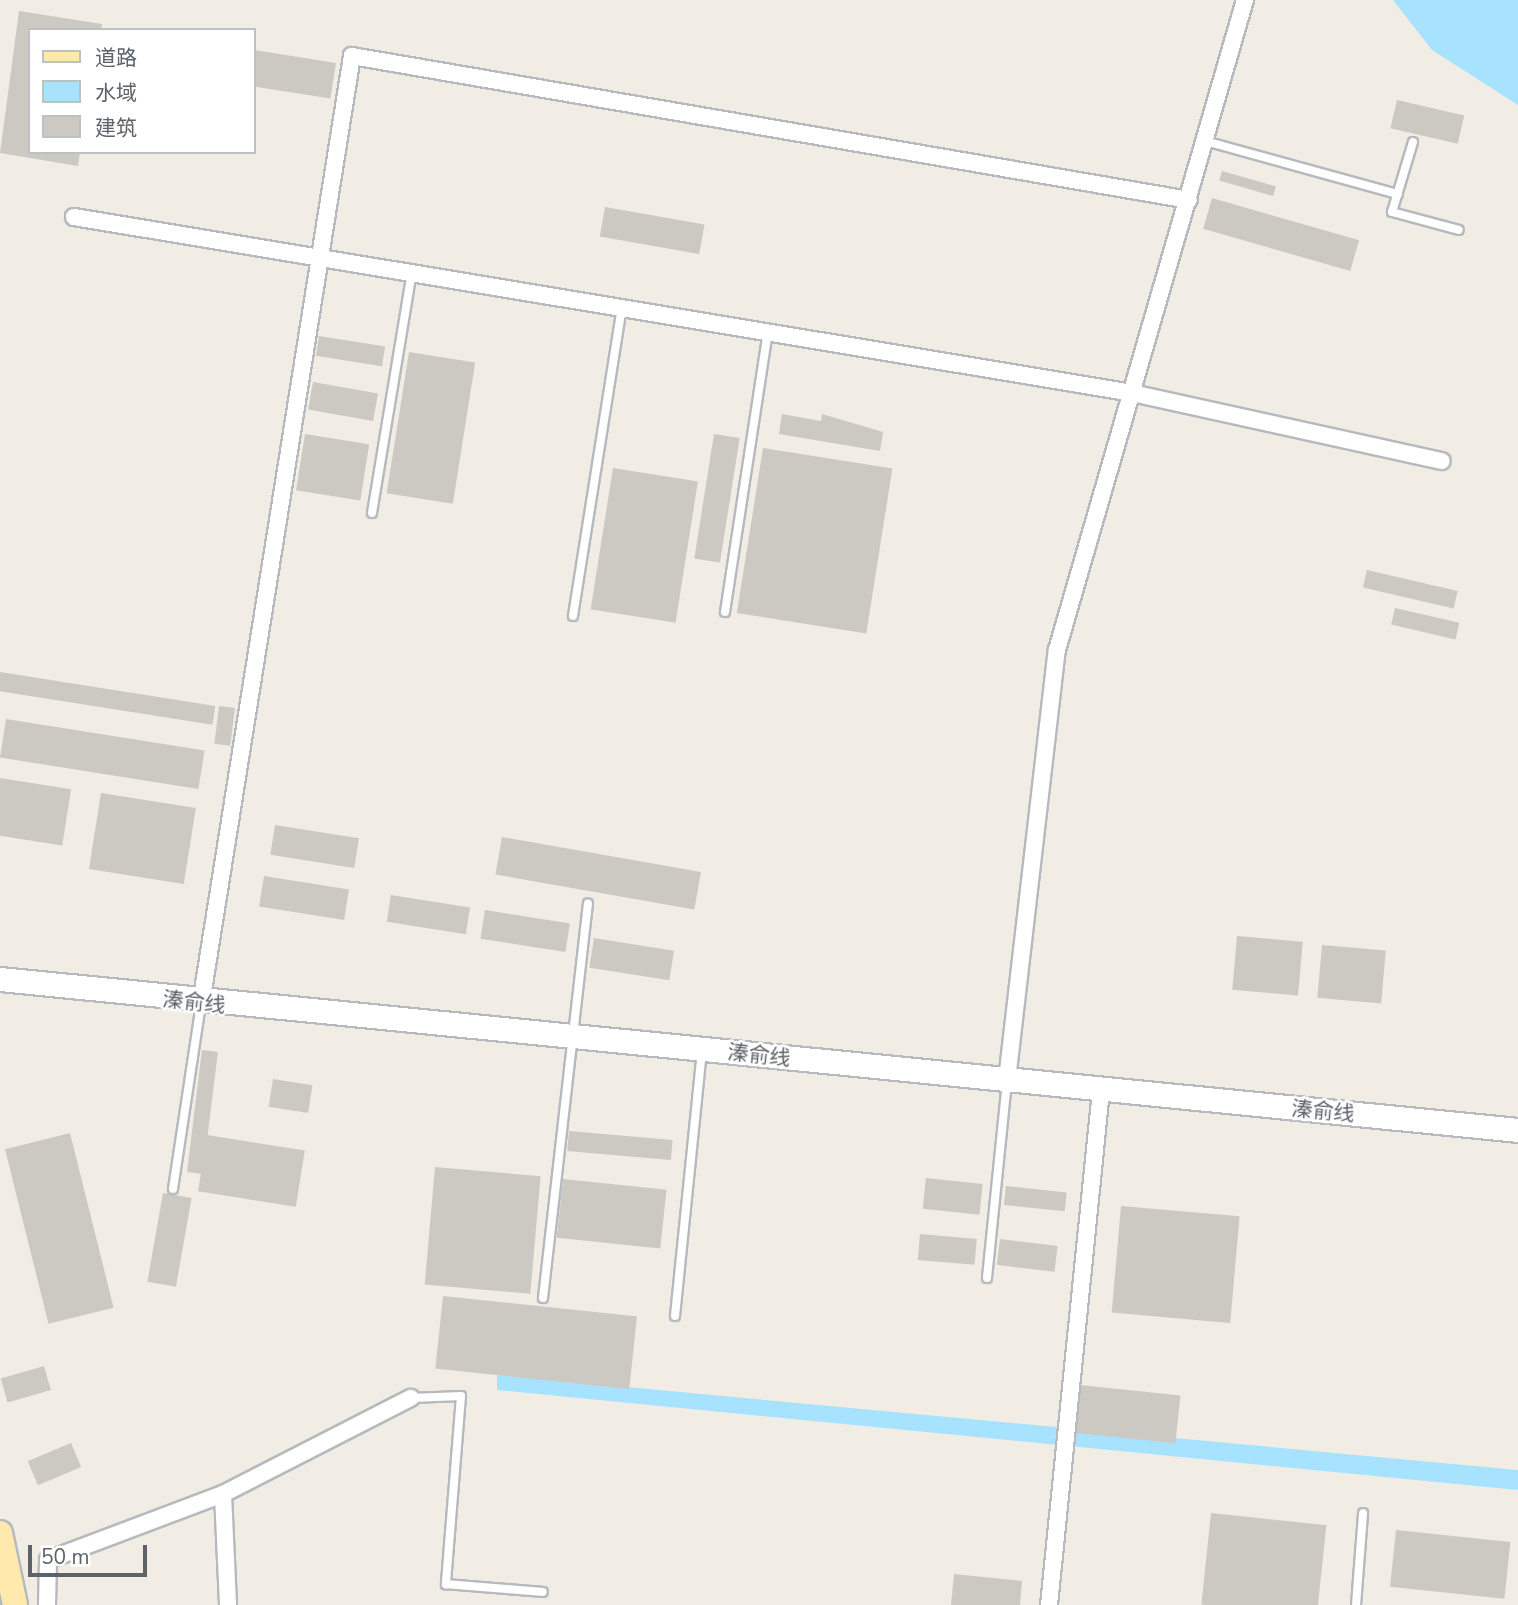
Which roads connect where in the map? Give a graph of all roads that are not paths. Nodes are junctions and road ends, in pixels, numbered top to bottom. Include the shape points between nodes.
1 (1245, 0) edge
2 (1205, 141) junction
3 (1413, 142) dead end
4 (1398, 194) junction
5 (1189, 200) junction
6 (74, 217) dead end
7 (1459, 230) dead end
8 (318, 258) junction
9 (412, 272) junction
10 (623, 305) junction
11 (768, 330) junction
12 (1132, 393) junction
13 (1441, 461) dead end
14 (372, 513) dead end
15 (725, 612) dead end
16 (573, 616) dead end
17 (588, 904) dead end
18 (0, 979) edge
19 (201, 1003) junction
20 (568, 1037) junction
21 (702, 1049) junction
22 (1007, 1080) junction
23 (1101, 1090) junction
24 (1518, 1130) edge
25 (173, 1189) dead end
26 (987, 1279) dead end
27 (543, 1297) dead end
28 (675, 1316) dead end
29 (411, 1398) joint
30 (223, 1494) junction
31 (1363, 1513) dead end
32 (0, 1533) edge
33 (543, 1592) dead end
34 (15, 1605) edge
35 (47, 1605) edge
36 (228, 1605) edge
37 (1049, 1605) edge
38 (1356, 1605) edge

1 - 2 street
2 - 4 lane
2 - 5 street
3 - 4 lane
4 - 7 lane via 1392,212
5 - 8 street via 352,56
5 - 12 street
6 - 8 street
8 - 9 street
8 - 19 street
9 - 10 street
9 - 14 lane
10 - 11 street
10 - 16 lane
11 - 12 street
11 - 15 lane
12 - 13 street
12 - 22 street via 1057,650
17 - 20 lane
18 - 19 main road, 溱俞线
19 - 20 main road, 溱俞线
19 - 25 lane
20 - 21 main road, 溱俞线
20 - 27 lane
21 - 22 main road, 溱俞线
21 - 28 lane
22 - 23 main road, 溱俞线
22 - 26 lane
23 - 24 main road, 溱俞线
23 - 37 street
29 - 30 street
29 - 33 lane via 461,1396 446,1584
30 - 35 street via 48,1560
30 - 36 street
31 - 38 lane
32 - 34 main road

